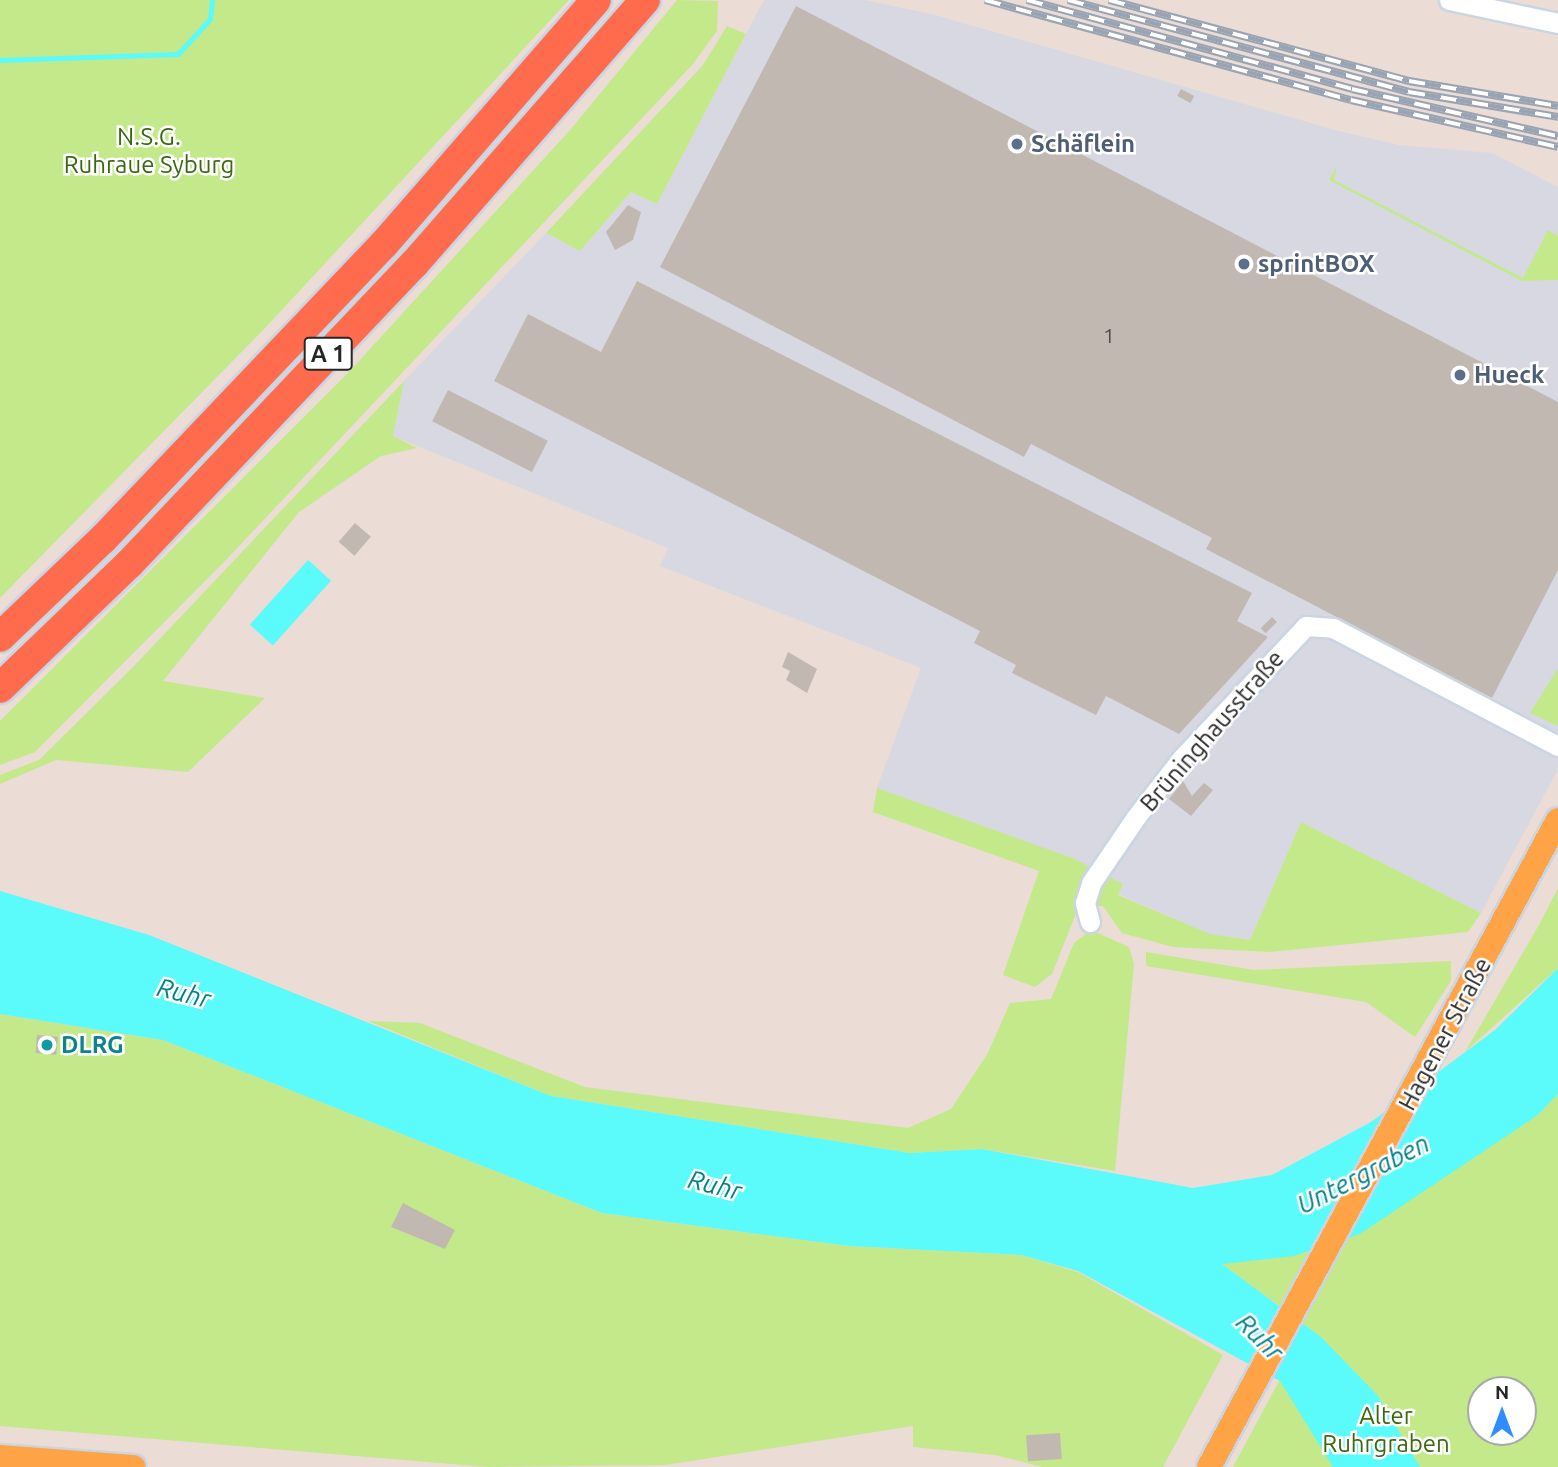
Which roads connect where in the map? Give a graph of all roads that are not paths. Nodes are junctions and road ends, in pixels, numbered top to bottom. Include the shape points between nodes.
1 (596, 0) edge
2 (1448, 0) edge
3 (643, 3) edge
4 (1558, 23) edge
5 (0, 637) edge
6 (0, 688) edge
7 (1558, 746) edge
8 (1558, 820) edge
9 (1090, 922) dead end
10 (0, 1457) edge
11 (134, 1467) edge
12 (1209, 1467) edge

1 - 5 highway, A 1 via 384,244 103,539
2 - 4 street
3 - 6 highway, A 1 via 414,264 129,564
7 - 9 street, Brüninghausstraße via 1316,624 1296,635 1171,771 1091,883 1085,903
8 - 12 main road, Hagener Straße
10 - 11 main road

